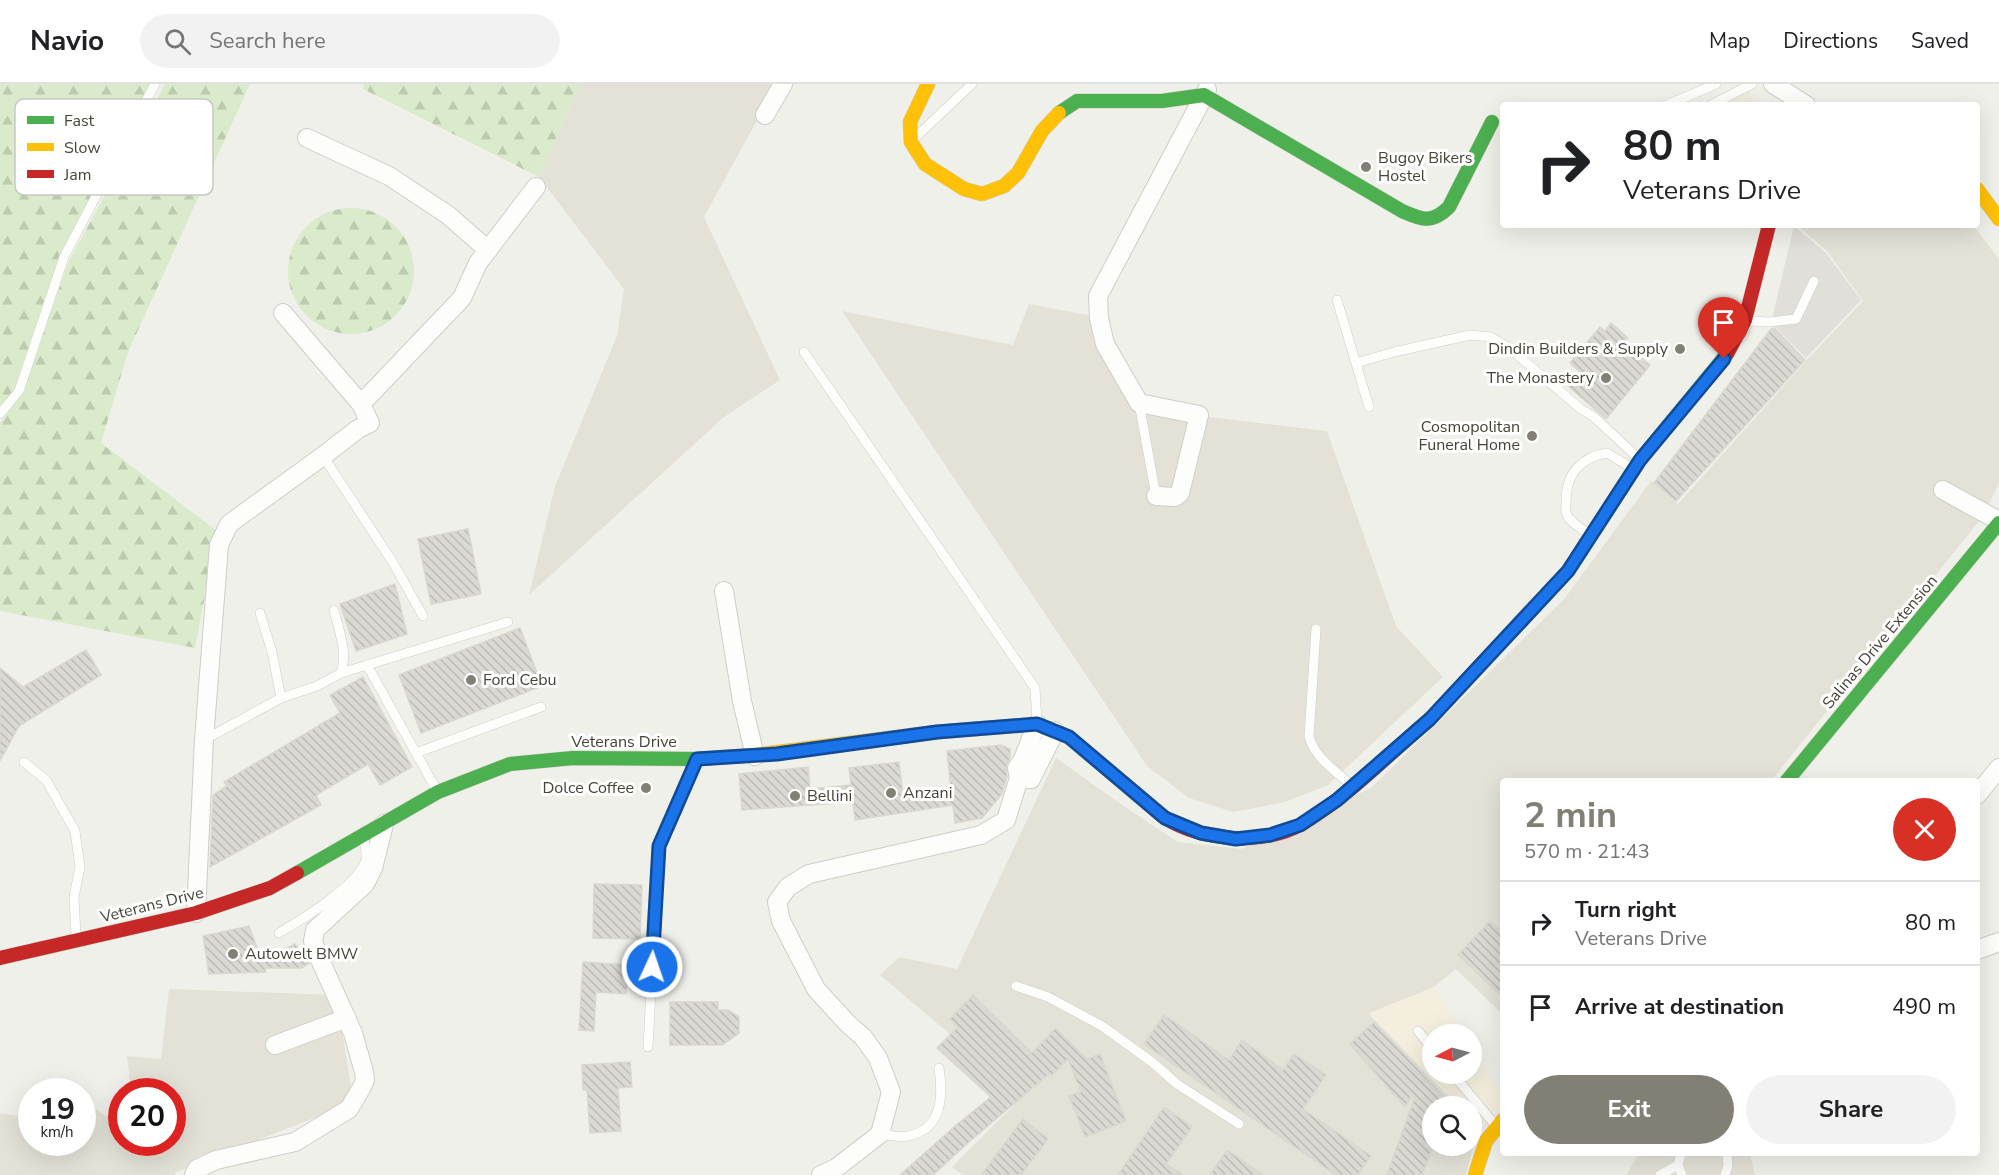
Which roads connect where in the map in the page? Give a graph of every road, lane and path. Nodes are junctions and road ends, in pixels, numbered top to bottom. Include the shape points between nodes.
1 (156, 84) edge
2 (783, 84) edge
3 (928, 84) edge
4 (972, 84) edge
5 (1716, 84) edge
6 (1752, 84) edge
7 (1773, 84) edge
8 (1207, 90) edge
9 (148, 99) edge
10 (1674, 102) edge
11 (1717, 102) edge
12 (1801, 102) edge
13 (765, 115) dead end
14 (1492, 122) dead end
15 (307, 138) dead end
16 (911, 142) junction
17 (536, 188) dead end
18 (1980, 193) edge
19 (97, 195) edge
20 (1999, 219) edge
21 (1768, 228) edge
22 (488, 250) junction
23 (1814, 281) dead end
24 (1337, 300) dead end
25 (283, 314) dead end
26 (1745, 320) junction
27 (804, 352) dead end
28 (1356, 363) junction
29 (1138, 403) junction
30 (361, 404) junction
31 (1369, 407) dead end
32 (0, 414) edge
33 (323, 456) junction
34 (1637, 465) junction
35 (1943, 490) dead end
36 (1156, 496) joint
37 (1999, 522) edge
38 (1591, 535) junction
39 (724, 591) dead end
40 (333, 610) dead end
41 (260, 613) dead end
42 (423, 616) dead end
43 (508, 622) dead end
44 (1316, 629) dead end
45 (367, 665) junction
46 (341, 673) junction
47 (281, 698) junction
48 (541, 707) dead end
49 (1037, 724) junction
50 (1055, 731) junction
51 (204, 740) junction
52 (416, 753) junction
53 (755, 756) junction
54 (697, 759) junction
55 (24, 762) dead end
56 (1999, 768) edge
57 (1019, 778) junction
58 (1789, 778) edge
59 (1353, 786) junction
60 (1980, 791) edge
61 (438, 792) junction
62 (384, 824) junction
63 (363, 835) junction
64 (196, 913) junction
65 (279, 933) dead end
66 (77, 940) junction
67 (1999, 942) edge
68 (1980, 949) edge
69 (0, 958) edge
70 (1016, 987) dead end
71 (347, 1018) junction
72 (1419, 1031) dead end
73 (1422, 1035) edge
74 (274, 1045) dead end
75 (648, 1047) dead end
76 (939, 1068) dead end
77 (1463, 1084) edge
78 (1500, 1123) edge
79 (1239, 1124) dead end
80 (880, 1134) junction
81 (1680, 1156) edge
82 (1727, 1156) edge
83 (1678, 1165) junction
84 (194, 1175) edge
85 (821, 1175) edge
86 (1475, 1175) edge
87 (1660, 1175) edge
88 (1682, 1175) edge
89 (1725, 1175) edge

1 - 9 lane
2 - 13 street
3 - 16 main road via 910,122
4 - 16 lane
5 - 10 lane
6 - 11 lane
7 - 12 street
8 - 14 main road via 1421,220 1437,218 1449,207
8 - 16 main road via 1162,101 1077,101 1058,113 1042,132 1018,173 1004,186 982,194 964,189 925,164
8 - 29 street via 1098,296 1105,344
15 - 22 street via 389,176 448,215
17 - 22 street
18 - 20 main road
19 - 32 lane via 64,257 19,391
21 - 26 main road, Veterans Drive
22 - 30 street via 462,298
23 - 26 lane via 1796,319
24 - 28 lane
25 - 30 street
26 - 34 main road, Veterans Drive via 1724,359
27 - 49 lane via 1035,688
28 - 31 lane
28 - 34 lane via 1470,335 1491,337 1594,417
29 - 36 lane
29 - 36 street via 1199,415 1180,493 1175,497
30 - 33 street via 370,423
33 - 42 lane via 393,561
33 - 51 street via 229,524 219,545
34 - 38 main road, Veterans Drive
34 - 38 lane via 1607,453 1592,455 1576,469 1566,488 1566,513
35 - 37 street
37 - 58 main road, Salinas Drive Extension
38 - 59 main road, Veterans Drive via 1568,571 1430,719
39 - 53 street
40 - 46 lane via 344,647
41 - 47 lane
43 - 45 lane
44 - 59 lane via 1311,744
45 - 46 lane
45 - 52 lane
46 - 47 lane
47 - 51 lane
48 - 52 lane
49 - 50 main road, Veterans Drive
49 - 53 main road, Veterans Drive via 937,732
49 - 57 street via 1017,768
50 - 57 street via 1030,779
50 - 59 main road, Veterans Drive via 1069,737 1165,818 1201,833 1236,839 1270,835 1300,825
51 - 64 street
52 - 61 lane
53 - 54 main road, Veterans Drive
54 - 61 main road, Veterans Drive via 573,758 510,764
54 - 75 lane via 659,846
55 - 66 lane via 46,780 75,831 80,854 74,897
56 - 60 street
57 - 80 street via 1006,820 981,835 809,874 788,887 777,902 781,921 816,989 878,1058 891,1092
61 - 62 main road, Veterans Drive
62 - 63 main road, Veterans Drive
62 - 71 street via 365,884 313,935 317,953
63 - 64 main road, Veterans Drive via 270,888
63 - 65 lane via 366,860 353,879 320,908
64 - 66 main road, Veterans Drive
66 - 69 main road, Veterans Drive
67 - 68 street
70 - 79 lane via 1048,997 1102,1026 1177,1084
71 - 74 street
71 - 84 street via 365,1080 349,1109 295,1142 216,1160 197,1169
72 - 73 lane
76 - 80 lane via 940,1109 927,1127 908,1137
77 - 78 lane
78 - 86 main road via 1486,1141
80 - 85 street
81 - 83 lane
82 - 89 lane
83 - 87 lane
83 - 88 lane

